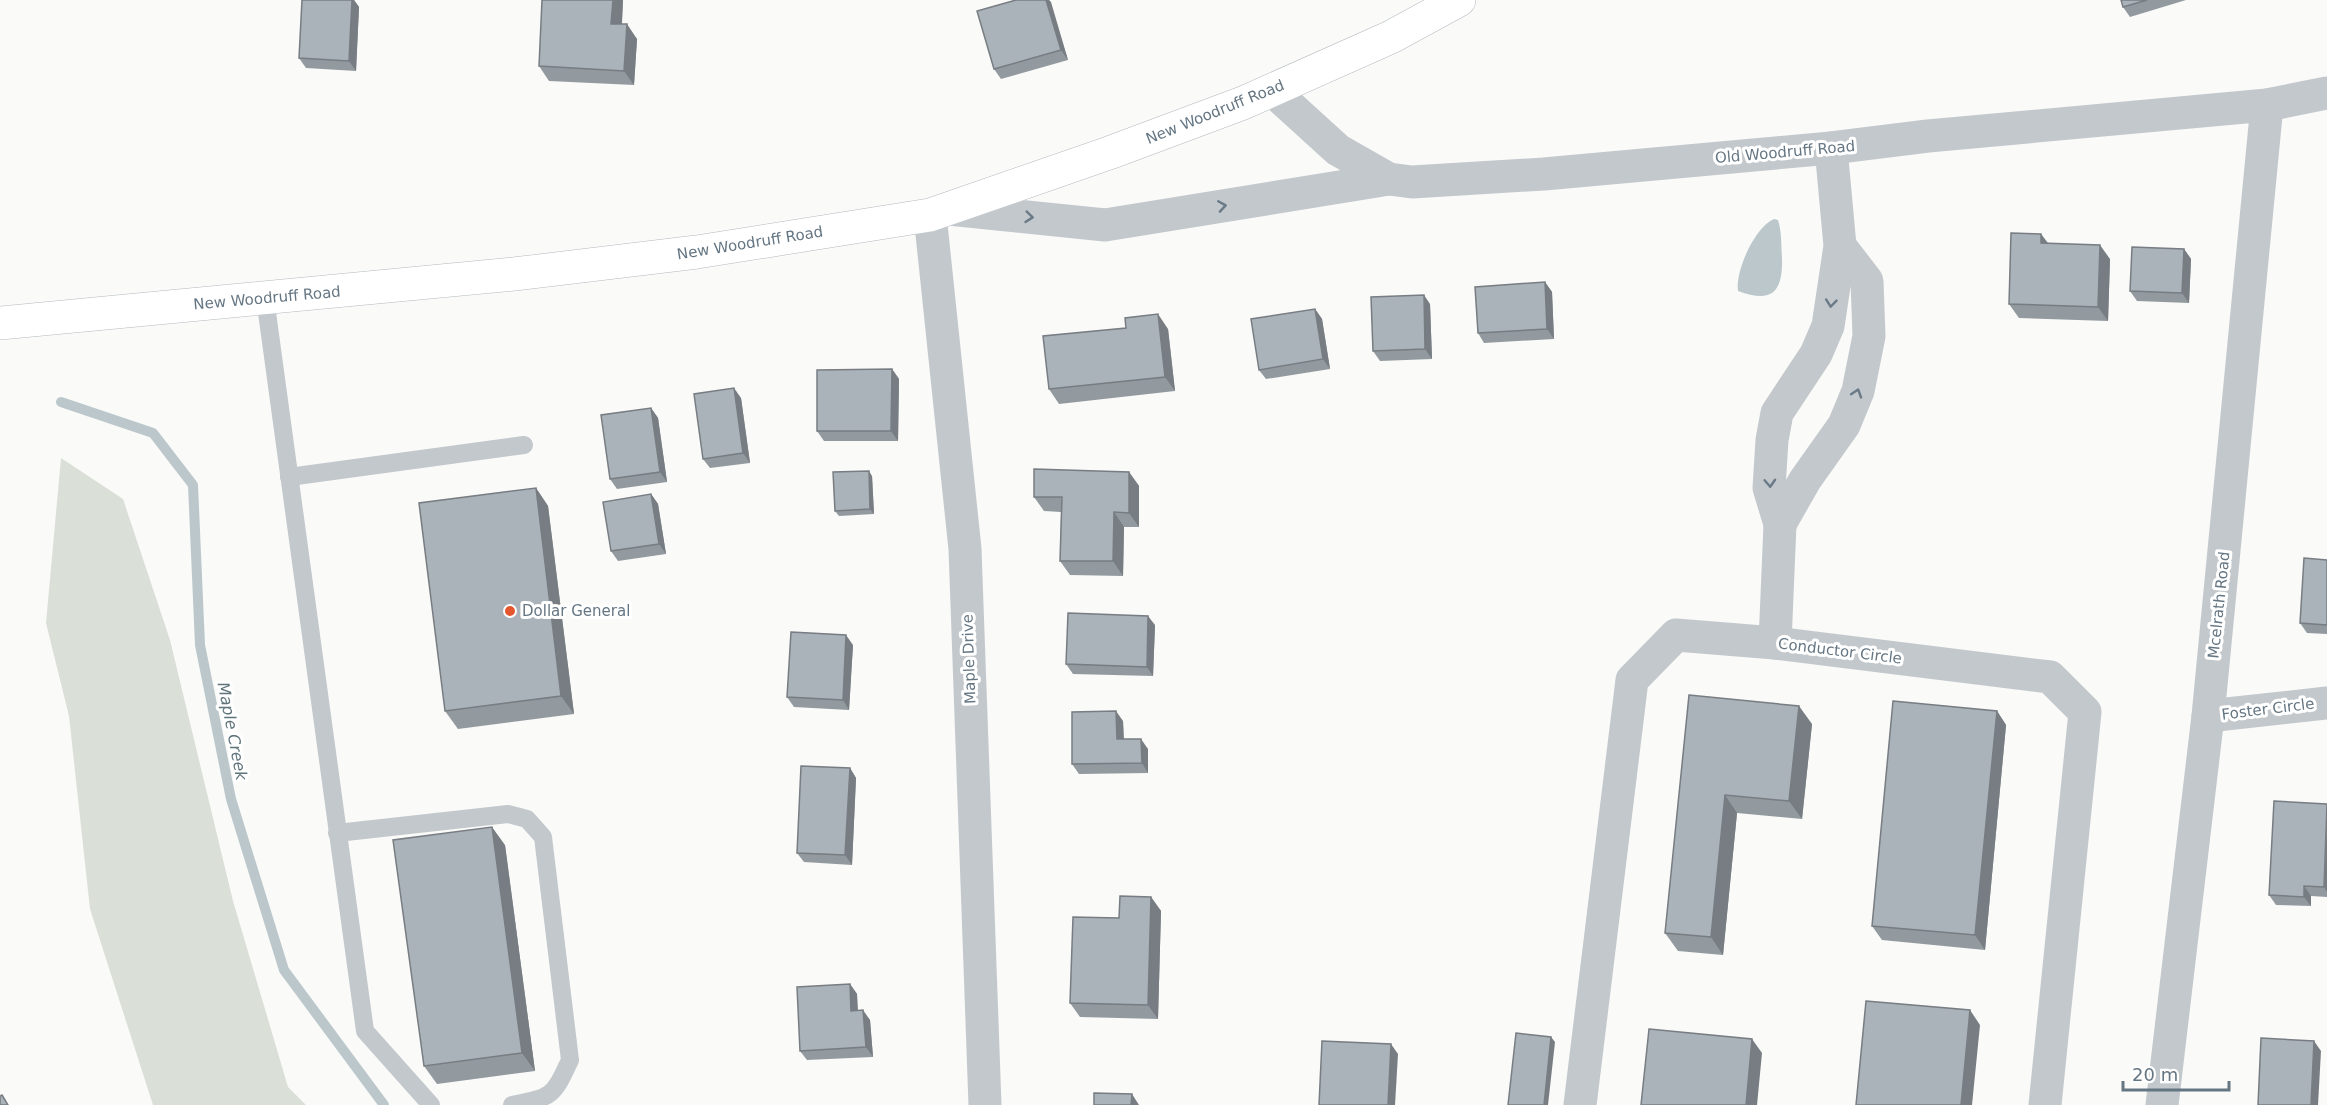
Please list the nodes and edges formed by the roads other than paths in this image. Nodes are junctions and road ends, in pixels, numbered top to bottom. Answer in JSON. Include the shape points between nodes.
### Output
{"nodes":[{"id":1,"x":1459,"y":0,"type":"edge"},
{"id":2,"x":1272,"y":90,"type":"junction"},
{"id":3,"x":2327,"y":93,"type":"edge"},
{"id":4,"x":2268,"y":105,"type":"junction"},
{"id":5,"x":1831,"y":148,"type":"junction"},
{"id":6,"x":1389,"y":179,"type":"junction"},
{"id":7,"x":940,"y":212,"type":"junction"},
{"id":8,"x":1840,"y":246,"type":"junction"},
{"id":9,"x":265,"y":298,"type":"junction"},
{"id":10,"x":0,"y":323,"type":"edge"},
{"id":11,"x":524,"y":445,"type":"dead end"},
{"id":12,"x":290,"y":477,"type":"junction"},
{"id":13,"x":1780,"y":524,"type":"junction"},
{"id":14,"x":1775,"y":643,"type":"junction"},
{"id":15,"x":2327,"y":703,"type":"edge"},
{"id":16,"x":2208,"y":716,"type":"junction"},
{"id":17,"x":337,"y":833,"type":"junction"},
{"id":18,"x":431,"y":1105,"type":"edge"},
{"id":19,"x":512,"y":1105,"type":"edge"},
{"id":20,"x":985,"y":1105,"type":"edge"},
{"id":21,"x":1580,"y":1105,"type":"edge"},
{"id":22,"x":2045,"y":1105,"type":"edge"},
{"id":23,"x":2162,"y":1105,"type":"edge"}],
"edges":[{"from":1,"to":2,"type":"main road","name":"New Woodruff Road","via":[[1391,37]]},
{"from":2,"to":6,"type":"street","name":"Old Woodruff Road","via":[[1338,150]]},
{"from":2,"to":7,"type":"main road","name":"New Woodruff Road"},
{"from":3,"to":4,"type":"street","name":"Old Woodruff Road"},
{"from":4,"to":5,"type":"street","name":"Old Woodruff Road"},
{"from":4,"to":16,"type":"street","name":"Mcelrath Road"},
{"from":5,"to":6,"type":"street","name":"Old Woodruff Road","via":[[1544,174],[1412,182]]},
{"from":5,"to":8,"type":"street"},
{"from":7,"to":6,"type":"street","one_way":true,"via":[[1105,225]]},
{"from":7,"to":9,"type":"main road","name":"New Woodruff Road","via":[[698,252],[503,276]]},
{"from":7,"to":20,"type":"street","name":"Maple Drive","via":[[965,549]]},
{"from":8,"to":13,"type":"street","one_way":true,"via":[[1828,326],[1816,354],[1777,413],[1769,488]]},
{"from":13,"to":8,"type":"street","one_way":true,"via":[[1844,425],[1858,392],[1869,336],[1867,280]]},
{"from":9,"to":10,"type":"main road","name":"New Woodruff Road"},
{"from":9,"to":12,"type":"lane"},
{"from":11,"to":12,"type":"lane"},
{"from":12,"to":17,"type":"lane"},
{"from":13,"to":14,"type":"street"},
{"from":14,"to":21,"type":"street","name":"Conductor Circle","via":[[1676,635],[1632,680]]},
{"from":14,"to":22,"type":"street","name":"Conductor Circle","via":[[2050,677],[2085,712]]},
{"from":15,"to":16,"type":"street","name":"Foster Circle"},
{"from":16,"to":23,"type":"street","name":"Mcelrath Road"},
{"from":17,"to":18,"type":"lane","via":[[365,1031]]},
{"from":17,"to":19,"type":"lane","via":[[508,814],[527,819],[543,837],[570,1060],[558,1087],[546,1098]]}]}
